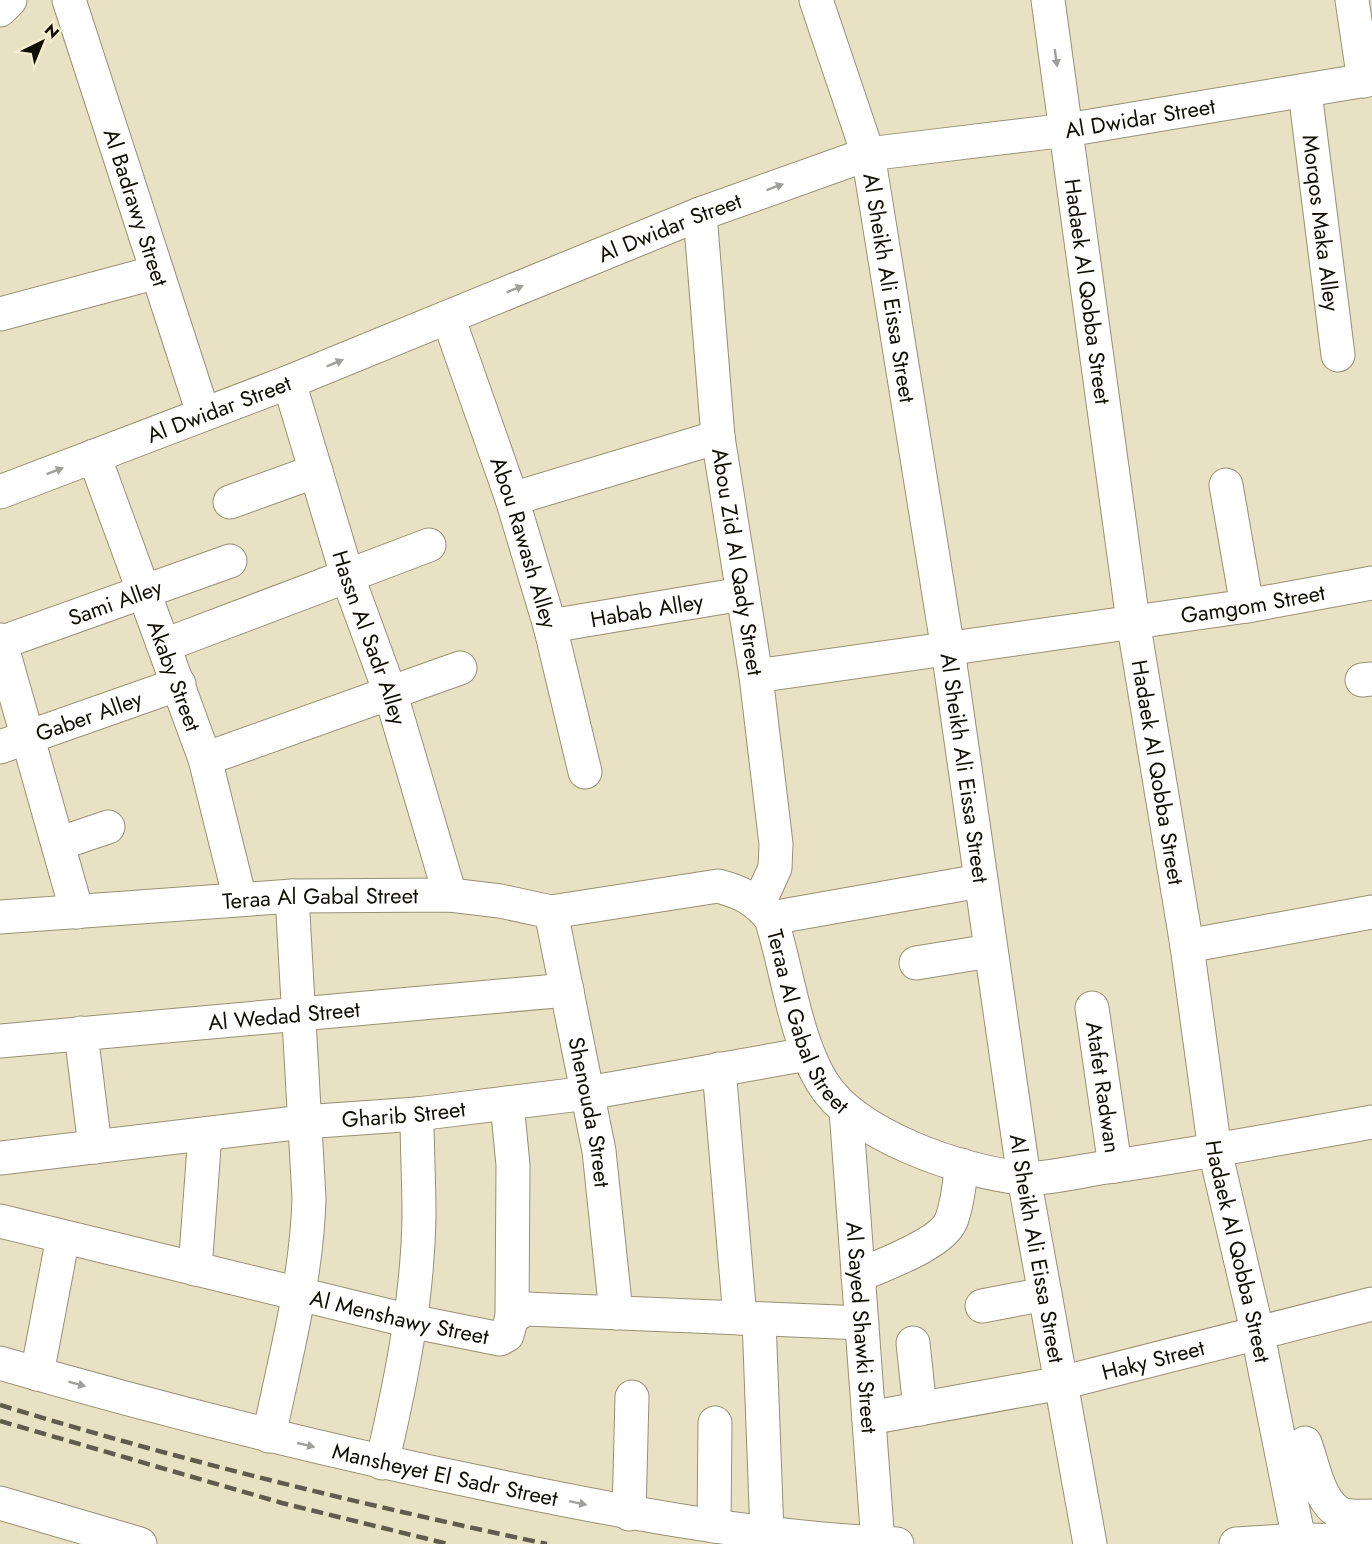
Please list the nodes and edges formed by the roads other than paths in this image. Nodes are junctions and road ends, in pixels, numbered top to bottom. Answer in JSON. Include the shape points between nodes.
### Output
{"nodes":[{"id":1,"x":10,"y":0,"type":"edge"},
{"id":2,"x":69,"y":0,"type":"edge"},
{"id":3,"x":816,"y":0,"type":"edge"},
{"id":4,"x":1048,"y":0,"type":"edge"},
{"id":5,"x":1352,"y":0,"type":"edge"},
{"id":6,"x":0,"y":9,"type":"edge"},
{"id":7,"x":1368,"y":80,"type":"edge"},
{"id":8,"x":1305,"y":92,"type":"junction"},
{"id":9,"x":1067,"y":130,"type":"junction"},
{"id":10,"x":867,"y":154,"type":"junction"},
{"id":11,"x":700,"y":214,"type":"junction"},
{"id":12,"x":157,"y":272,"type":"junction"},
{"id":13,"x":0,"y":314,"type":"edge"},
{"id":14,"x":448,"y":317,"type":"junction"},
{"id":15,"x":1338,"y":355,"type":"dead end"},
{"id":16,"x":289,"y":382,"type":"junction"},
{"id":17,"x":203,"y":413,"type":"junction"},
{"id":18,"x":718,"y":437,"type":"junction"},
{"id":19,"x":94,"y":456,"type":"junction"},
{"id":20,"x":316,"y":471,"type":"junction"},
{"id":21,"x":1226,"y":485,"type":"dead end"},
{"id":22,"x":0,"y":492,"type":"edge"},
{"id":23,"x":512,"y":499,"type":"junction"},
{"id":24,"x":230,"y":502,"type":"dead end"},
{"id":25,"x":429,"y":545,"type":"dead end"},
{"id":26,"x":230,"y":561,"type":"dead end"},
{"id":27,"x":347,"y":575,"type":"junction"},
{"id":28,"x":1372,"y":583,"type":"edge"},
{"id":29,"x":144,"y":592,"type":"junction"},
{"id":30,"x":742,"y":594,"type":"junction"},
{"id":31,"x":1247,"y":606,"type":"junction"},
{"id":32,"x":1133,"y":621,"type":"junction"},
{"id":33,"x":550,"y":626,"type":"junction"},
{"id":34,"x":0,"y":642,"type":"edge"},
{"id":35,"x":165,"y":645,"type":"junction"},
{"id":36,"x":948,"y":650,"type":"junction"},
{"id":37,"x":460,"y":669,"type":"dead end"},
{"id":38,"x":756,"y":676,"type":"junction"},
{"id":39,"x":179,"y":684,"type":"junction"},
{"id":40,"x":391,"y":694,"type":"junction"},
{"id":41,"x":14,"y":742,"type":"edge"},
{"id":42,"x":205,"y":759,"type":"junction"},
{"id":43,"x":585,"y":772,"type":"dead end"},
{"id":44,"x":108,"y":827,"type":"dead end"},
{"id":45,"x":58,"y":844,"type":"junction"},
{"id":46,"x":980,"y":881,"type":"junction"},
{"id":47,"x":450,"y":894,"type":"junction"},
{"id":48,"x":292,"y":896,"type":"junction"},
{"id":49,"x":240,"y":899,"type":"junction"},
{"id":50,"x":2,"y":910,"type":"edge"},
{"id":51,"x":765,"y":911,"type":"junction"},
{"id":52,"x":77,"y":912,"type":"junction"},
{"id":53,"x":550,"y":912,"type":"junction"},
{"id":54,"x":1372,"y":912,"type":"edge"},
{"id":55,"x":1187,"y":946,"type":"junction"},
{"id":56,"x":990,"y":951,"type":"junction"},
{"id":57,"x":916,"y":963,"type":"dead end"},
{"id":58,"x":567,"y":990,"type":"junction"},
{"id":59,"x":1092,"y":1008,"type":"dead end"},
{"id":60,"x":298,"y":1013,"type":"junction"},
{"id":61,"x":81,"y":1034,"type":"junction"},
{"id":62,"x":0,"y":1041,"type":"edge"},
{"id":63,"x":807,"y":1054,"type":"junction"},
{"id":64,"x":719,"y":1069,"type":"junction"},
{"id":65,"x":588,"y":1093,"type":"junction"},
{"id":66,"x":507,"y":1103,"type":"junction"},
{"id":67,"x":846,"y":1110,"type":"junction"},
{"id":68,"x":417,"y":1114,"type":"junction"},
{"id":69,"x":303,"y":1122,"type":"junction"},
{"id":70,"x":1372,"y":1122,"type":"edge"},
{"id":71,"x":206,"y":1134,"type":"junction"},
{"id":72,"x":95,"y":1147,"type":"junction"},
{"id":73,"x":1215,"y":1151,"type":"junction"},
{"id":74,"x":0,"y":1158,"type":"edge"},
{"id":75,"x":962,"y":1165,"type":"junction"},
{"id":76,"x":1115,"y":1166,"type":"junction"},
{"id":77,"x":1024,"y":1178,"type":"junction"},
{"id":78,"x":0,"y":1221,"type":"edge"},
{"id":79,"x":63,"y":1237,"type":"junction"},
{"id":80,"x":195,"y":1269,"type":"junction"},
{"id":81,"x":858,"y":1276,"type":"junction"},
{"id":82,"x":298,"y":1294,"type":"junction"},
{"id":83,"x":1045,"y":1294,"type":"junction"},
{"id":84,"x":1372,"y":1304,"type":"edge"},
{"id":85,"x":982,"y":1306,"type":"dead end"},
{"id":86,"x":616,"y":1313,"type":"junction"},
{"id":87,"x":512,"y":1317,"type":"junction"},
{"id":88,"x":750,"y":1318,"type":"junction"},
{"id":89,"x":410,"y":1322,"type":"junction"},
{"id":90,"x":862,"y":1323,"type":"junction"},
{"id":91,"x":1258,"y":1335,"type":"junction"},
{"id":92,"x":913,"y":1343,"type":"dead end"},
{"id":93,"x":0,"y":1363,"type":"edge"},
{"id":94,"x":38,"y":1374,"type":"junction"},
{"id":95,"x":1061,"y":1383,"type":"junction"},
{"id":96,"x":632,"y":1397,"type":"dead end"},
{"id":97,"x":920,"y":1409,"type":"junction"},
{"id":98,"x":869,"y":1418,"type":"junction"},
{"id":99,"x":715,"y":1423,"type":"dead end"},
{"id":100,"x":269,"y":1436,"type":"junction"},
{"id":101,"x":1305,"y":1443,"type":"dead end"},
{"id":102,"x":382,"y":1463,"type":"junction"},
{"id":103,"x":1321,"y":1486,"type":"junction"},
{"id":104,"x":1290,"y":1493,"type":"junction"},
{"id":105,"x":0,"y":1503,"type":"edge"},
{"id":106,"x":629,"y":1514,"type":"junction"},
{"id":107,"x":1372,"y":1516,"type":"edge"},
{"id":108,"x":714,"y":1526,"type":"junction"},
{"id":109,"x":767,"y":1533,"type":"junction"},
{"id":110,"x":1299,"y":1540,"type":"junction"},
{"id":111,"x":1372,"y":1541,"type":"edge"},
{"id":112,"x":140,"y":1544,"type":"edge"},
{"id":113,"x":888,"y":1544,"type":"edge"},
{"id":114,"x":1090,"y":1544,"type":"edge"},
{"id":115,"x":1236,"y":1544,"type":"edge"}],
"edges":[{"from":1,"to":6,"type":"street"},
{"from":2,"to":12,"type":"street","name":"Al Badrawy Street"},
{"from":3,"to":10,"type":"street","name":"Al Sheikh Ali Eissa Street"},
{"from":4,"to":9,"type":"street","name":"Hadaek Al Qobba Street","one_way":true},
{"from":5,"to":7,"type":"street"},
{"from":7,"to":8,"type":"street","name":"Al Dwidar Street"},
{"from":8,"to":9,"type":"street","name":"Al Dwidar Street"},
{"from":8,"to":15,"type":"street","name":"Morqos Maka Alley"},
{"from":9,"to":10,"type":"street","name":"Al Dwidar Street"},
{"from":9,"to":32,"type":"street","name":"Hadaek Al Qobba Street"},
{"from":11,"to":10,"type":"street","name":"Al Dwidar Street","one_way":true},
{"from":10,"to":36,"type":"street","name":"Al Sheikh Ali Eissa Street"},
{"from":14,"to":11,"type":"street","name":"Al Dwidar Street","one_way":true},
{"from":11,"to":18,"type":"street","name":"Abou Zid Al Qady Street"},
{"from":12,"to":13,"type":"street"},
{"from":12,"to":17,"type":"street","name":"Al Badrawy Street"},
{"from":16,"to":14,"type":"street","name":"Al Dwidar Street","one_way":true},
{"from":14,"to":23,"type":"street","name":"Abou Rawash Alley"},
{"from":16,"to":17,"type":"street","name":"Al Dwidar Street"},
{"from":16,"to":20,"type":"street","name":"Hassn Al Sadr Alley"},
{"from":17,"to":19,"type":"street","name":"Al Dwidar Street"},
{"from":18,"to":23,"type":"street"},
{"from":18,"to":30,"type":"street","name":"Abou Zid Al Qady Street"},
{"from":22,"to":19,"type":"street","name":"Al Dwidar Street","one_way":true},
{"from":19,"to":29,"type":"street","name":"Akaby Street"},
{"from":20,"to":24,"type":"street"},
{"from":20,"to":27,"type":"street","name":"Hassn Al Sadr Alley"},
{"from":21,"to":31,"type":"street"},
{"from":23,"to":33,"type":"street","name":"Abou Rawash Alley"},
{"from":25,"to":27,"type":"street"},
{"from":26,"to":29,"type":"street","name":"Sami Alley"},
{"from":27,"to":35,"type":"street"},
{"from":27,"to":40,"type":"street","name":"Hassn Al Sadr Alley"},
{"from":28,"to":31,"type":"street","name":"Gamgom Street"},
{"from":29,"to":34,"type":"street","name":"Sami Alley"},
{"from":29,"to":35,"type":"street","name":"Akaby Street"},
{"from":30,"to":33,"type":"street","name":"Habab Alley"},
{"from":30,"to":38,"type":"street","name":"Abou Zid Al Qady Street"},
{"from":31,"to":32,"type":"street","name":"Gamgom Street"},
{"from":32,"to":36,"type":"street","name":"Gamgom Street"},
{"from":32,"to":55,"type":"street","name":"Hadaek Al Qobba Street"},
{"from":33,"to":43,"type":"street","name":"Abou Rawash Alley"},
{"from":34,"to":41,"type":"street"},
{"from":35,"to":39,"type":"street","name":"Akaby Street"},
{"from":36,"to":38,"type":"street","name":"Gamgom Street"},
{"from":36,"to":46,"type":"street","name":"Al Sheikh Ali Eissa Street"},
{"from":37,"to":40,"type":"street"},
{"from":38,"to":51,"type":"street","name":"Abou Zid Al Qady Street","via":[[776,844]]},
{"from":39,"to":41,"type":"street","name":"Gaber Alley"},
{"from":39,"to":42,"type":"street","name":"Akaby Street"},
{"from":40,"to":42,"type":"street"},
{"from":40,"to":47,"type":"street","name":"Hassn Al Sadr Alley"},
{"from":41,"to":45,"type":"street"},
{"from":42,"to":49,"type":"street","name":"Akaby Street"},
{"from":44,"to":45,"type":"street"},
{"from":45,"to":52,"type":"street"},
{"from":46,"to":51,"type":"street"},
{"from":46,"to":56,"type":"street","name":"Al Sheikh Ali Eissa Street"},
{"from":47,"to":48,"type":"street","name":"Teraa Al Gabal Street"},
{"from":47,"to":53,"type":"street","name":"Teraa Al Gabal Street"},
{"from":48,"to":49,"type":"street","name":"Teraa Al Gabal Street"},
{"from":48,"to":60,"type":"street"},
{"from":49,"to":52,"type":"street","name":"Teraa Al Gabal Street"},
{"from":50,"to":52,"type":"street","name":"Teraa Al Gabal Street"},
{"from":51,"to":53,"type":"street","name":"Teraa Al Gabal Street","via":[[739,892],[718,886]]},
{"from":51,"to":63,"type":"street","name":"Teraa Al Gabal Street"},
{"from":53,"to":58,"type":"street","name":"Shenouda Street"},
{"from":54,"to":55,"type":"street"},
{"from":55,"to":73,"type":"street","name":"Hadaek Al Qobba Street"},
{"from":56,"to":57,"type":"street"},
{"from":56,"to":77,"type":"street","name":"Al Sheikh Ali Eissa Street"},
{"from":58,"to":60,"type":"street","name":"Al Wedad Street"},
{"from":58,"to":65,"type":"street","name":"Shenouda Street"},
{"from":59,"to":76,"type":"street","name":"Atafet Radwan"},
{"from":60,"to":61,"type":"street","name":"Al Wedad Street"},
{"from":60,"to":69,"type":"street"},
{"from":61,"to":62,"type":"street","name":"Al Wedad Street"},
{"from":61,"to":72,"type":"street"},
{"from":63,"to":64,"type":"street","name":"Gharib Street"},
{"from":63,"to":67,"type":"street","name":"Teraa Al Gabal Street","via":[[823,1084]]},
{"from":64,"to":65,"type":"street","name":"Gharib Street"},
{"from":64,"to":88,"type":"street"},
{"from":65,"to":66,"type":"street","name":"Gharib Street"},
{"from":65,"to":86,"type":"street","name":"Shenouda Street","via":[[599,1150]]},
{"from":66,"to":68,"type":"street","name":"Gharib Street"},
{"from":66,"to":87,"type":"street","via":[[513,1165]]},
{"from":67,"to":75,"type":"street","name":"Teraa Al Gabal Street","via":[[882,1133]]},
{"from":67,"to":81,"type":"street","name":"Al Sayed Shawki Street"},
{"from":68,"to":69,"type":"street","name":"Gharib Street"},
{"from":68,"to":89,"type":"street","via":[[419,1215]]},
{"from":69,"to":71,"type":"street","name":"Gharib Street"},
{"from":69,"to":82,"type":"street","via":[[309,1198]]},
{"from":70,"to":73,"type":"street","name":"Teraa Al Gabal Street"},
{"from":71,"to":72,"type":"street","name":"Gharib Street"},
{"from":71,"to":80,"type":"street"},
{"from":72,"to":74,"type":"street","name":"Gharib Street"},
{"from":73,"to":76,"type":"street","name":"Teraa Al Gabal Street"},
{"from":73,"to":91,"type":"street","name":"Hadaek Al Qobba Street"},
{"from":75,"to":77,"type":"street","name":"Teraa Al Gabal Street"},
{"from":75,"to":81,"type":"street","via":[[950,1223],[941,1233]]},
{"from":76,"to":77,"type":"street","name":"Teraa Al Gabal Street"},
{"from":77,"to":83,"type":"street","name":"Al Sheikh Ali Eissa Street"},
{"from":78,"to":79,"type":"street","name":"Al Menshawy Street"},
{"from":79,"to":80,"type":"street","name":"Al Menshawy Street"},
{"from":79,"to":94,"type":"street"},
{"from":80,"to":82,"type":"street","name":"Al Menshawy Street"},
{"from":81,"to":90,"type":"street","name":"Al Sayed Shawki Street"},
{"from":82,"to":89,"type":"street","name":"Al Menshawy Street"},
{"from":82,"to":100,"type":"street"},
{"from":83,"to":85,"type":"street"},
{"from":83,"to":95,"type":"street","name":"Al Sheikh Ali Eissa Street"},
{"from":84,"to":91,"type":"street","name":"Haky Street"},
{"from":86,"to":87,"type":"street","name":"Al Menshawy Street","via":[[526,1309]]},
{"from":86,"to":88,"type":"street","name":"Al Menshawy Street"},
{"from":87,"to":89,"type":"street","name":"Al Menshawy Street","via":[[507,1335],[500,1339]]},
{"from":88,"to":90,"type":"street","name":"Al Menshawy Street"},
{"from":88,"to":109,"type":"street"},
{"from":89,"to":102,"type":"street"},
{"from":90,"to":98,"type":"street","name":"Al Sayed Shawki Street"},
{"from":91,"to":95,"type":"street","name":"Haky Street"},
{"from":91,"to":104,"type":"street","name":"Hadaek Al Qobba Street"},
{"from":92,"to":97,"type":"street"},
{"from":93,"to":94,"type":"street","name":"Mansheyet El Sadr Street"},
{"from":94,"to":100,"type":"street","name":"Mansheyet El Sadr Street","one_way":true},
{"from":95,"to":97,"type":"street","name":"Haky Street"},
{"from":95,"to":114,"type":"street","name":"Al Sheikh Ali Eissa Street"},
{"from":96,"to":106,"type":"street"},
{"from":97,"to":98,"type":"street","name":"Haky Street"},
{"from":98,"to":113,"type":"street","name":"Al Sayed Shawki Street"},
{"from":99,"to":108,"type":"street"},
{"from":100,"to":102,"type":"street","name":"Mansheyet El Sadr Street","one_way":true},
{"from":101,"to":103,"type":"street"},
{"from":102,"to":106,"type":"street","name":"Mansheyet El Sadr Street","one_way":true},
{"from":103,"to":104,"type":"street"},
{"from":103,"to":107,"type":"street","via":[[1335,1510],[1345,1515]]},
{"from":104,"to":110,"type":"street","name":"Hadaek Al Qobba Street"},
{"from":105,"to":112,"type":"street"},
{"from":106,"to":108,"type":"street","name":"Mansheyet El Sadr Street"},
{"from":108,"to":109,"type":"street","name":"Mansheyet El Sadr Street"},
{"from":109,"to":113,"type":"street","name":"Mansheyet El Sadr Street"},
{"from":110,"to":111,"type":"street"},
{"from":110,"to":115,"type":"street"}]}
